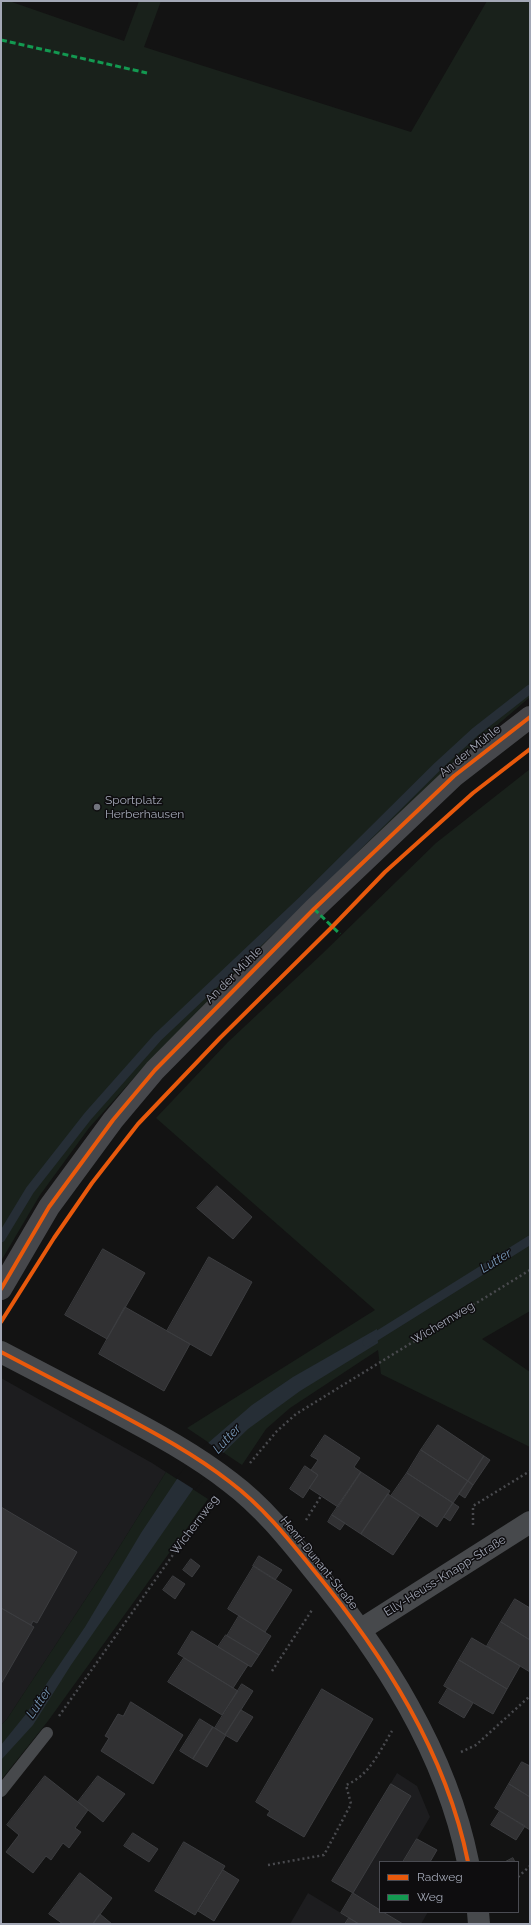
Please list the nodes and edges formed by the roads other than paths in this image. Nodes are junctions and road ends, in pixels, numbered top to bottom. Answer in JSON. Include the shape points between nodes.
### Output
{"nodes":[{"id":1,"x":530,"y":717,"type":"edge"},
{"id":2,"x":1,"y":1289,"type":"edge"},
{"id":3,"x":1,"y":1352,"type":"edge"},
{"id":4,"x":530,"y":1522,"type":"edge"},
{"id":5,"x":360,"y":1630,"type":"junction"},
{"id":6,"x":47,"y":1733,"type":"road end"},
{"id":7,"x":1,"y":1791,"type":"edge"},
{"id":8,"x":468,"y":1861,"type":"edge"},
{"id":9,"x":478,"y":1913,"type":"edge"},
{"id":10,"x":479,"y":1924,"type":"edge"}],
"edges":[{"from":1,"to":2,"type":"street","name":"An der Mühle","via":[[454,776],[314,910],[155,1070],[113,1120],[49,1207]]},
{"from":3,"to":5,"type":"street","name":"Henri-Dunant-Straße","via":[[173,1442],[229,1481],[259,1507],[291,1542]]},
{"from":4,"to":5,"type":"street","name":"Elly-Heuss-Knapp-Straße"},
{"from":5,"to":8,"type":"street","name":"Henri-Dunant-Straße","via":[[396,1683],[423,1734],[457,1818]]},
{"from":6,"to":7,"type":"lane"},
{"from":9,"to":10,"type":"street"}]}
